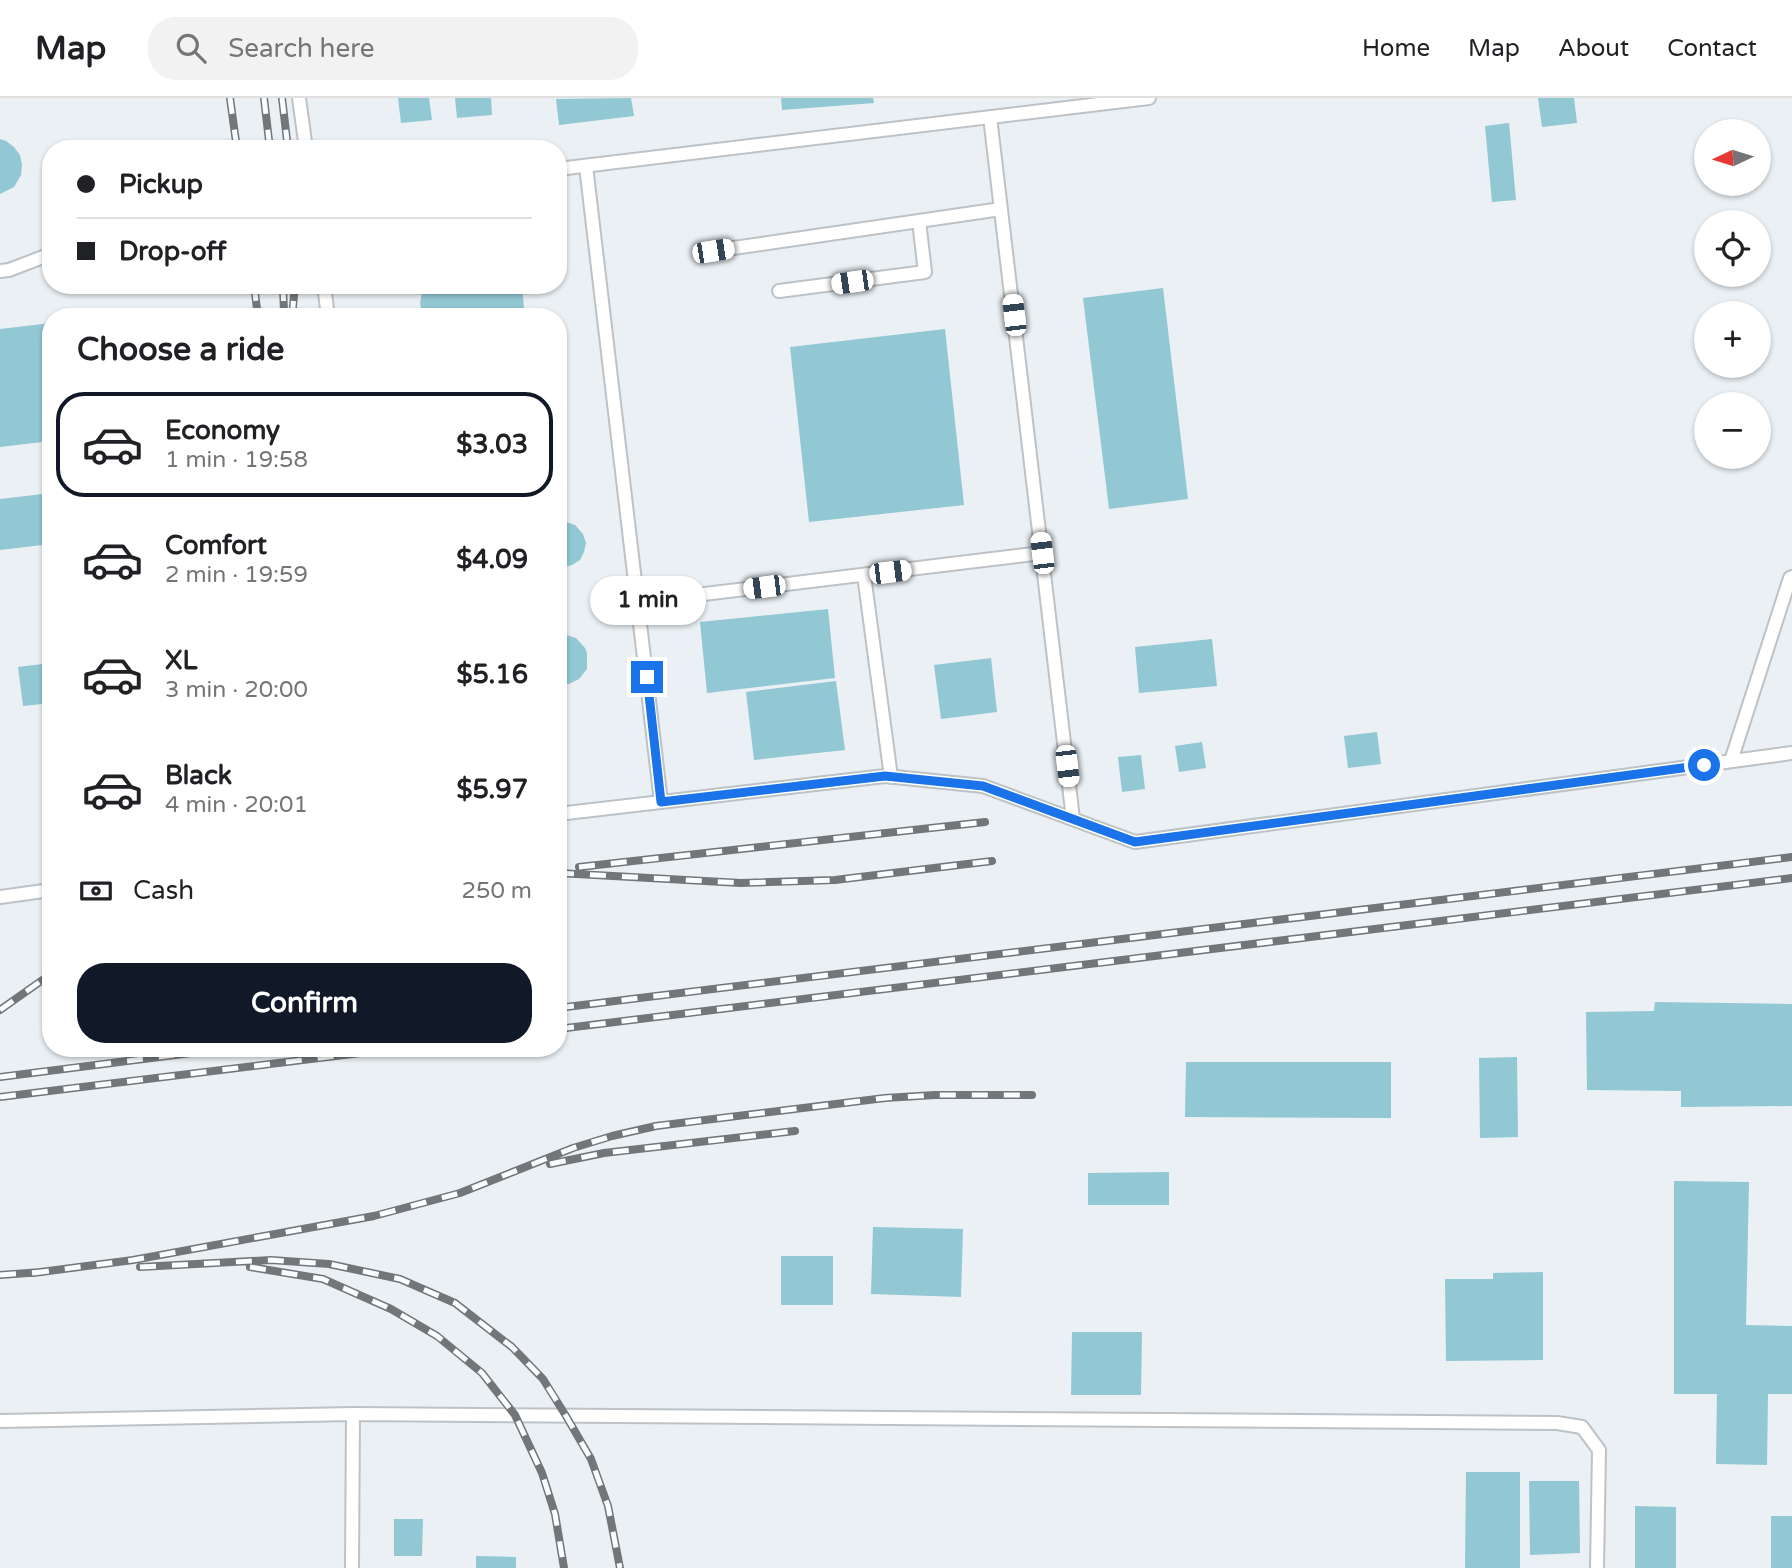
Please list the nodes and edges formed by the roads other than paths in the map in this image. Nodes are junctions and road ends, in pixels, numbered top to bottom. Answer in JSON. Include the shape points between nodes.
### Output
{"nodes":[{"id":1,"x":299,"y":98,"type":"edge"},
{"id":2,"x":1149,"y":98,"type":"edge"},
{"id":3,"x":990,"y":117,"type":"junction"},
{"id":4,"x":305,"y":140,"type":"edge"},
{"id":5,"x":586,"y":166,"type":"junction"},
{"id":6,"x":567,"y":168,"type":"edge"},
{"id":7,"x":1002,"y":209,"type":"junction"},
{"id":8,"x":919,"y":221,"type":"junction"},
{"id":9,"x":713,"y":251,"type":"dead end"},
{"id":10,"x":42,"y":257,"type":"edge"},
{"id":11,"x":0,"y":271,"type":"edge"},
{"id":12,"x":779,"y":292,"type":"dead end"},
{"id":13,"x":1042,"y":553,"type":"junction"},
{"id":14,"x":864,"y":575,"type":"junction"},
{"id":15,"x":1792,"y":577,"type":"edge"},
{"id":16,"x":638,"y":602,"type":"junction"},
{"id":17,"x":1792,"y":753,"type":"edge"},
{"id":18,"x":1731,"y":761,"type":"junction"},
{"id":19,"x":891,"y":777,"type":"junction"},
{"id":20,"x":661,"y":802,"type":"junction"},
{"id":21,"x":567,"y":813,"type":"edge"},
{"id":22,"x":1073,"y":819,"type":"junction"},
{"id":23,"x":42,"y":891,"type":"edge"},
{"id":24,"x":0,"y":897,"type":"edge"},
{"id":25,"x":354,"y":1414,"type":"junction"},
{"id":26,"x":0,"y":1421,"type":"edge"},
{"id":27,"x":352,"y":1568,"type":"edge"},
{"id":28,"x":1597,"y":1568,"type":"edge"}],
"edges":[{"from":1,"to":4,"type":"lane"},
{"from":2,"to":3,"type":"lane"},
{"from":3,"to":5,"type":"lane"},
{"from":3,"to":7,"type":"lane"},
{"from":5,"to":6,"type":"lane"},
{"from":5,"to":16,"type":"lane"},
{"from":7,"to":8,"type":"lane"},
{"from":7,"to":13,"type":"lane"},
{"from":8,"to":9,"type":"lane"},
{"from":8,"to":12,"type":"lane","via":[[925,272]]},
{"from":10,"to":11,"type":"lane"},
{"from":13,"to":14,"type":"lane"},
{"from":13,"to":22,"type":"lane"},
{"from":14,"to":16,"type":"lane"},
{"from":14,"to":19,"type":"lane"},
{"from":15,"to":18,"type":"lane"},
{"from":16,"to":20,"type":"lane"},
{"from":17,"to":18,"type":"lane"},
{"from":18,"to":22,"type":"lane","via":[[1135,842]]},
{"from":19,"to":20,"type":"lane"},
{"from":19,"to":22,"type":"lane","via":[[983,786]]},
{"from":20,"to":21,"type":"lane"},
{"from":23,"to":24,"type":"lane"},
{"from":25,"to":26,"type":"lane"},
{"from":25,"to":27,"type":"lane"},
{"from":25,"to":28,"type":"lane","via":[[1557,1423],[1582,1427],[1599,1450]]}]}
